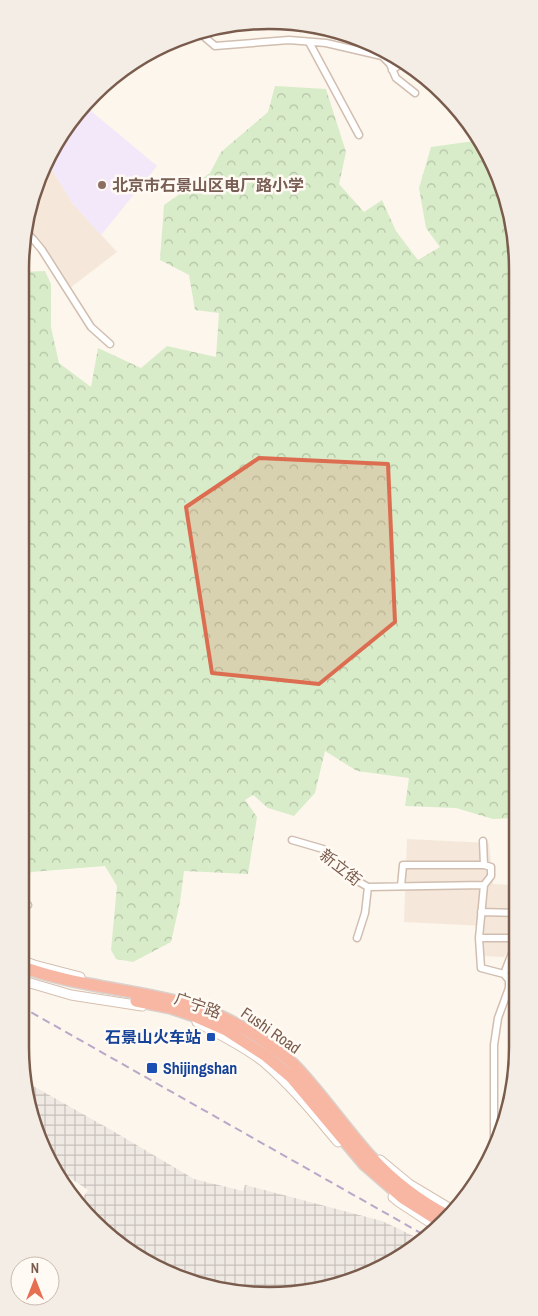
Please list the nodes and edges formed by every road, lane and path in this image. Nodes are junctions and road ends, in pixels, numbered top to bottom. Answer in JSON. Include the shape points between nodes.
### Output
{"nodes":[{"id":1,"x":205,"y":38,"type":"edge"},
{"id":2,"x":309,"y":42,"type":"junction"},
{"id":3,"x":376,"y":55,"type":"edge"},
{"id":4,"x":385,"y":59,"type":"edge"},
{"id":5,"x":397,"y":66,"type":"edge"},
{"id":6,"x":392,"y":70,"type":"junction"},
{"id":7,"x":415,"y":93,"type":"dead end"},
{"id":8,"x":359,"y":135,"type":"dead end"},
{"id":9,"x":31,"y":237,"type":"edge"},
{"id":10,"x":110,"y":344,"type":"dead end"},
{"id":11,"x":292,"y":840,"type":"dead end"},
{"id":12,"x":483,"y":841,"type":"dead end"},
{"id":13,"x":484,"y":865,"type":"junction"},
{"id":14,"x":484,"y":885,"type":"junction"},
{"id":15,"x":401,"y":886,"type":"junction"},
{"id":16,"x":368,"y":887,"type":"junction"},
{"id":17,"x":482,"y":912,"type":"junction"},
{"id":18,"x":509,"y":913,"type":"edge"},
{"id":19,"x":357,"y":938,"type":"dead end"},
{"id":20,"x":479,"y":938,"type":"junction"},
{"id":21,"x":509,"y":938,"type":"edge"},
{"id":22,"x":509,"y":960,"type":"edge"},
{"id":23,"x":29,"y":963,"type":"edge"},
{"id":24,"x":29,"y":969,"type":"edge"},
{"id":25,"x":504,"y":974,"type":"junction"},
{"id":26,"x":29,"y":976,"type":"edge"},
{"id":27,"x":509,"y":980,"type":"edge"},
{"id":28,"x":29,"y":982,"type":"edge"},
{"id":29,"x":509,"y":988,"type":"edge"},
{"id":30,"x":494,"y":1130,"type":"edge"},
{"id":31,"x":448,"y":1207,"type":"edge"},
{"id":32,"x":443,"y":1213,"type":"edge"},
{"id":33,"x":437,"y":1219,"type":"edge"},
{"id":34,"x":432,"y":1223,"type":"edge"}],
"edges":[{"from":1,"to":2,"type":"street","via":[[215,46],[289,40]]},
{"from":2,"to":3,"type":"street"},
{"from":2,"to":8,"type":"street"},
{"from":4,"to":6,"type":"street"},
{"from":5,"to":6,"type":"street"},
{"from":6,"to":7,"type":"street","via":[[396,78]]},
{"from":9,"to":10,"type":"street","via":[[92,328]]},
{"from":11,"to":16,"type":"street","name":"新立街","via":[[323,849],[345,874]]},
{"from":12,"to":13,"type":"street"},
{"from":13,"to":14,"type":"street","via":[[491,867],[491,876]]},
{"from":13,"to":15,"type":"street","via":[[403,865]]},
{"from":14,"to":15,"type":"street"},
{"from":14,"to":17,"type":"street"},
{"from":15,"to":16,"type":"street"},
{"from":16,"to":19,"type":"street","name":"新立街","via":[[365,913]]},
{"from":17,"to":18,"type":"street"},
{"from":17,"to":20,"type":"street"},
{"from":20,"to":21,"type":"street"},
{"from":20,"to":25,"type":"street","via":[[481,968]]},
{"from":22,"to":25,"type":"street"},
{"from":23,"to":31,"type":"street","name":"广宁路","via":[[196,1002],[232,1017],[299,1063],[373,1153],[409,1184]]},
{"from":24,"to":32,"type":"highway","name":"Fushi Road","via":[[194,1006],[230,1021],[297,1067],[371,1157],[406,1190]]},
{"from":25,"to":27,"type":"street"},
{"from":26,"to":33,"type":"highway","name":"Fushi Road","via":[[171,1008],[226,1030],[291,1077],[364,1164],[403,1198]]},
{"from":28,"to":34,"type":"street","name":"广宁路","via":[[71,994],[174,1013],[225,1037],[263,1061],[289,1085],[362,1169],[399,1202]]},
{"from":29,"to":30,"type":"street","via":[[498,1018],[494,1045]]}]}
